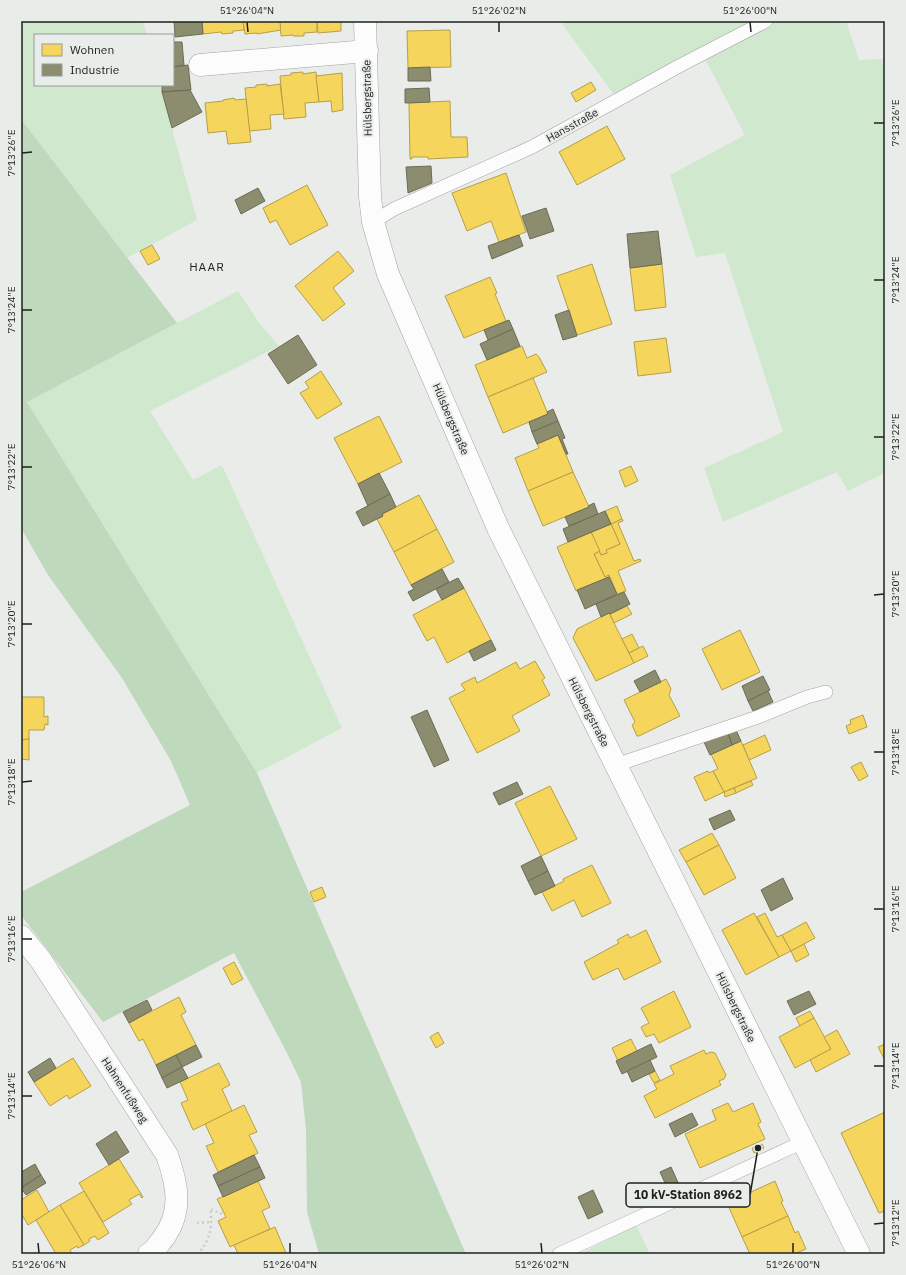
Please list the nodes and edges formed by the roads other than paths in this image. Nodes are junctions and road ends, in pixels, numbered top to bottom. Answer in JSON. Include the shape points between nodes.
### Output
{"nodes":[{"id":1,"x":365,"y":21,"type":"edge"},
{"id":2,"x":766,"y":21,"type":"edge"},
{"id":3,"x":367,"y":51,"type":"junction"},
{"id":4,"x":200,"y":65,"type":"dead end"},
{"id":5,"x":374,"y":222,"type":"junction"},
{"id":6,"x":826,"y":692,"type":"dead end"},
{"id":7,"x":616,"y":764,"type":"junction"},
{"id":8,"x":21,"y":936,"type":"edge"},
{"id":9,"x":803,"y":1142,"type":"junction"},
{"id":10,"x":149,"y":1254,"type":"edge"},
{"id":11,"x":560,"y":1254,"type":"edge"},
{"id":12,"x":859,"y":1254,"type":"edge"}],
"edges":[{"from":1,"to":3,"type":"street","name":"Hülsbergstraße"},
{"from":2,"to":5,"type":"lane","name":"Hansstraße","via":[[532,147],[394,209]]},
{"from":3,"to":4,"type":"street","name":"Hülsbergstraße"},
{"from":3,"to":5,"type":"street","name":"Hülsbergstraße","via":[[368,152]]},
{"from":5,"to":7,"type":"street","name":"Hülsbergstraße","via":[[388,274],[498,528]]},
{"from":6,"to":7,"type":"lane"},
{"from":7,"to":9,"type":"street","name":"Hülsbergstraße"},
{"from":8,"to":10,"type":"street","name":"Hahnenfußweg","via":[[40,959],[167,1155],[176,1186],[176,1208],[169,1230]]},
{"from":9,"to":11,"type":"lane"},
{"from":9,"to":12,"type":"street","name":"Hülsbergstraße"}]}
